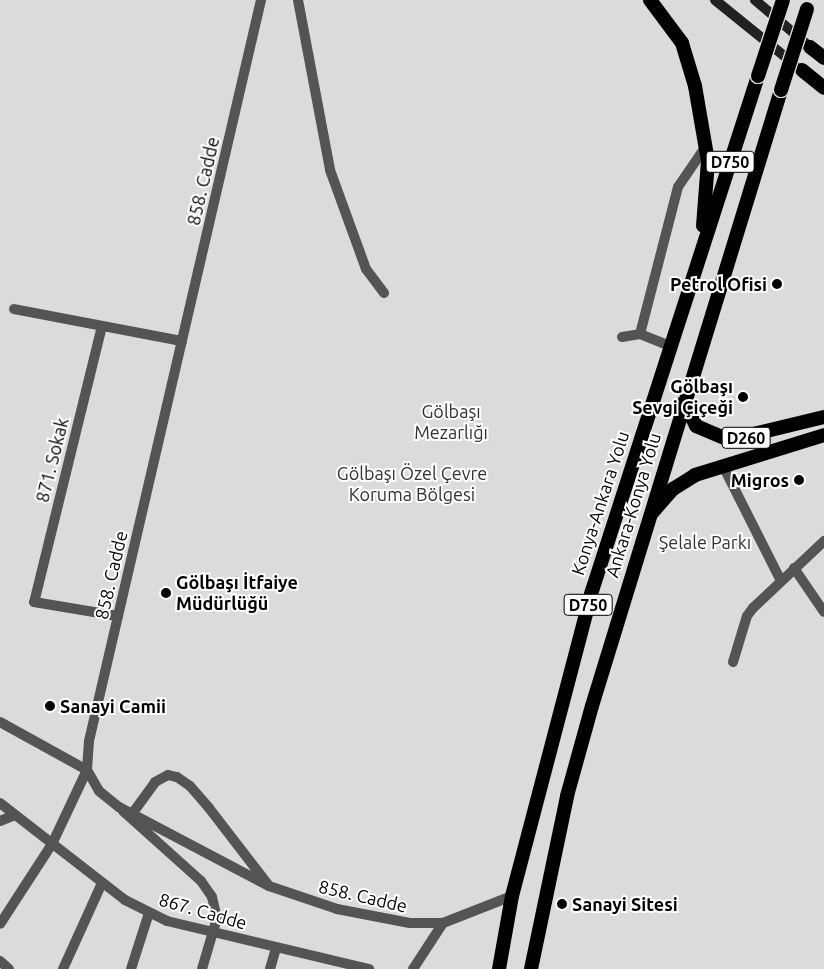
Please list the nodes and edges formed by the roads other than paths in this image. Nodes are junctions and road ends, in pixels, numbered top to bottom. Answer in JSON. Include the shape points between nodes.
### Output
{"nodes":[{"id":1,"x":261,"y":0,"type":"edge"},
{"id":2,"x":298,"y":0,"type":"edge"},
{"id":3,"x":650,"y":0,"type":"edge"},
{"id":4,"x":716,"y":0,"type":"edge"},
{"id":5,"x":754,"y":0,"type":"edge"},
{"id":6,"x":783,"y":0,"type":"edge"},
{"id":7,"x":808,"y":5,"type":"edge"},
{"id":8,"x":810,"y":47,"type":"joint"},
{"id":9,"x":824,"y":58,"type":"edge"},
{"id":10,"x":802,"y":70,"type":"joint"},
{"id":11,"x":824,"y":88,"type":"edge"},
{"id":12,"x":706,"y":146,"type":"junction"},
{"id":13,"x":701,"y":248,"type":"junction"},
{"id":14,"x":384,"y":293,"type":"dead end"},
{"id":15,"x":14,"y":309,"type":"dead end"},
{"id":16,"x":102,"y":326,"type":"junction"},
{"id":17,"x":640,"y":334,"type":"junction"},
{"id":18,"x":622,"y":337,"type":"dead end"},
{"id":19,"x":182,"y":341,"type":"junction"},
{"id":20,"x":670,"y":346,"type":"junction"},
{"id":21,"x":684,"y":402,"type":"junction"},
{"id":22,"x":824,"y":416,"type":"edge"},
{"id":23,"x":823,"y":435,"type":"edge"},
{"id":24,"x":723,"y":466,"type":"junction"},
{"id":25,"x":648,"y":518,"type":"junction"},
{"id":26,"x":824,"y":541,"type":"edge"},
{"id":27,"x":794,"y":568,"type":"junction"},
{"id":28,"x":781,"y":581,"type":"junction"},
{"id":29,"x":824,"y":612,"type":"edge"},
{"id":30,"x":118,"y":616,"type":"junction"},
{"id":31,"x":733,"y":662,"type":"dead end"},
{"id":32,"x":0,"y":722,"type":"edge"},
{"id":33,"x":86,"y":770,"type":"junction"},
{"id":34,"x":0,"y":803,"type":"edge"},
{"id":35,"x":119,"y":807,"type":"junction"},
{"id":36,"x":132,"y":814,"type":"junction"},
{"id":37,"x":15,"y":815,"type":"junction"},
{"id":38,"x":0,"y":821,"type":"edge"},
{"id":39,"x":52,"y":844,"type":"junction"},
{"id":40,"x":102,"y":883,"type":"junction"},
{"id":41,"x":269,"y":886,"type":"junction"},
{"id":42,"x":512,"y":896,"type":"junction"},
{"id":43,"x":149,"y":913,"type":"junction"},
{"id":44,"x":443,"y":923,"type":"junction"},
{"id":45,"x":0,"y":924,"type":"edge"},
{"id":46,"x":213,"y":933,"type":"junction"},
{"id":47,"x":276,"y":948,"type":"junction"},
{"id":48,"x":0,"y":961,"type":"edge"},
{"id":49,"x":343,"y":966,"type":"edge"},
{"id":50,"x":9,"y":969,"type":"edge"},
{"id":51,"x":63,"y":969,"type":"edge"},
{"id":52,"x":131,"y":969,"type":"edge"},
{"id":53,"x":202,"y":969,"type":"edge"},
{"id":54,"x":270,"y":969,"type":"edge"},
{"id":55,"x":369,"y":969,"type":"edge"},
{"id":56,"x":413,"y":969,"type":"edge"},
{"id":57,"x":499,"y":969,"type":"edge"},
{"id":58,"x":531,"y":969,"type":"edge"}],
"edges":[{"from":1,"to":19,"type":"street","name":"858. Cadde"},
{"from":2,"to":14,"type":"street","via":[[330,170],[366,268]]},
{"from":3,"to":12,"type":"highway","via":[[682,44],[695,86]]},
{"from":4,"to":10,"type":"main road"},
{"from":5,"to":8,"type":"main road"},
{"from":6,"to":13,"type":"highway","name":"Konya-Ankara Yolu","number":"D750","bridge":true},
{"from":7,"to":21,"type":"highway","name":"Ankara-Konya Yolu","number":"D750","bridge":true},
{"from":8,"to":9,"type":"highway"},
{"from":10,"to":11,"type":"highway"},
{"from":12,"to":13,"type":"highway"},
{"from":12,"to":17,"type":"street","via":[[678,187]]},
{"from":13,"to":20,"type":"highway","name":"Konya-Ankara Yolu","number":"D750"},
{"from":15,"to":16,"type":"street"},
{"from":16,"to":19,"type":"street"},
{"from":16,"to":30,"type":"street","name":"871. Sokak","via":[[34,602]]},
{"from":17,"to":18,"type":"street"},
{"from":17,"to":20,"type":"street"},
{"from":19,"to":30,"type":"street","name":"858. Cadde"},
{"from":20,"to":42,"type":"highway","name":"Konya-Ankara Yolu","number":"D750","via":[[591,594]]},
{"from":21,"to":22,"type":"highway","number":"D260","via":[[696,426],[729,440]]},
{"from":21,"to":25,"type":"highway","name":"Ankara-Konya Yolu","number":"D750"},
{"from":22,"to":23,"type":"street"},
{"from":23,"to":24,"type":"highway","number":"D260"},
{"from":24,"to":25,"type":"highway","number":"D260","via":[[684,481]]},
{"from":24,"to":28,"type":"street"},
{"from":25,"to":58,"type":"highway","name":"Ankara-Konya Yolu","number":"D750","via":[[567,796]]},
{"from":26,"to":27,"type":"street"},
{"from":27,"to":28,"type":"street"},
{"from":27,"to":29,"type":"street"},
{"from":28,"to":31,"type":"street","via":[[747,616]]},
{"from":30,"to":33,"type":"street","name":"858. Cadde","via":[[89,741]]},
{"from":32,"to":33,"type":"street"},
{"from":33,"to":35,"type":"street","name":"858. Cadde","via":[[99,791]]},
{"from":33,"to":39,"type":"street"},
{"from":34,"to":37,"type":"street","name":"867. Cadde"},
{"from":35,"to":36,"type":"street","name":"858. Cadde"},
{"from":35,"to":46,"type":"street","via":[[201,881],[212,897],[217,918]]},
{"from":36,"to":41,"type":"street","name":"858. Cadde"},
{"from":36,"to":41,"type":"street","via":[[155,782],[168,775],[177,777],[190,786],[209,808]]},
{"from":37,"to":38,"type":"street"},
{"from":37,"to":39,"type":"street","name":"867. Cadde"},
{"from":39,"to":40,"type":"street","name":"867. Cadde"},
{"from":39,"to":45,"type":"street"},
{"from":40,"to":43,"type":"street","name":"867. Cadde"},
{"from":40,"to":51,"type":"street"},
{"from":41,"to":44,"type":"street","name":"858. Cadde","via":[[377,919]]},
{"from":42,"to":44,"type":"street"},
{"from":42,"to":57,"type":"highway","name":"Konya-Ankara Yolu","number":"D750"},
{"from":43,"to":46,"type":"street","name":"867. Cadde"},
{"from":43,"to":52,"type":"street"},
{"from":44,"to":56,"type":"street"},
{"from":46,"to":47,"type":"street","name":"867. Cadde"},
{"from":46,"to":53,"type":"street"},
{"from":47,"to":49,"type":"street","name":"867. Cadde"},
{"from":47,"to":54,"type":"street"},
{"from":48,"to":50,"type":"street"},
{"from":49,"to":55,"type":"street","name":"867. Cadde"}]}
